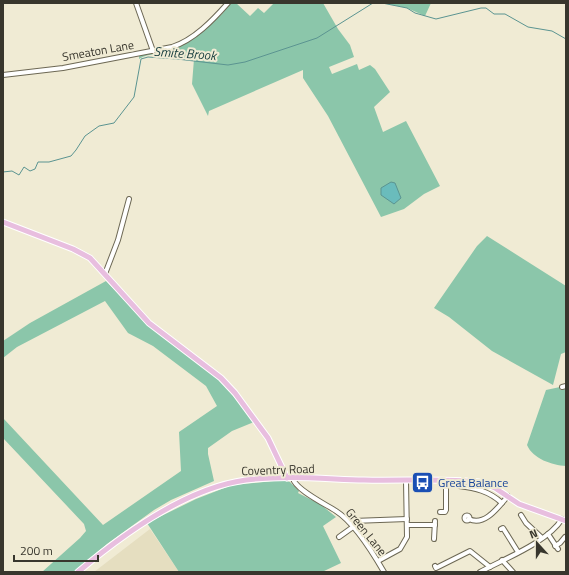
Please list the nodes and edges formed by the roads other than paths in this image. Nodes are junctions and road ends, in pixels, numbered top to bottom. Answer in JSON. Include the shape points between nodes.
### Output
{"nodes":[{"id":1,"x":136,"y":3,"type":"edge"},
{"id":2,"x":228,"y":3,"type":"edge"},
{"id":3,"x":153,"y":51,"type":"junction"},
{"id":4,"x":3,"y":75,"type":"edge"},
{"id":5,"x":129,"y":199,"type":"dead end"},
{"id":6,"x":3,"y":222,"type":"edge"},
{"id":7,"x":105,"y":274,"type":"junction"},
{"id":8,"x":290,"y":478,"type":"junction"},
{"id":9,"x":406,"y":481,"type":"junction"},
{"id":10,"x":446,"y":481,"type":"junction"},
{"id":11,"x":456,"y":481,"type":"junction"},
{"id":12,"x":508,"y":496,"type":"junction"},
{"id":13,"x":502,"y":503,"type":"junction"},
{"id":14,"x":440,"y":512,"type":"dead end"},
{"id":15,"x":521,"y":515,"type":"dead end"},
{"id":16,"x":407,"y":519,"type":"junction"},
{"id":17,"x":469,"y":519,"type":"dead end"},
{"id":18,"x":564,"y":520,"type":"edge"},
{"id":19,"x":353,"y":521,"type":"dead end"},
{"id":20,"x":407,"y":525,"type":"junction"},
{"id":21,"x":353,"y":527,"type":"junction"},
{"id":22,"x":501,"y":529,"type":"dead end"},
{"id":23,"x":339,"y":530,"type":"dead end"},
{"id":24,"x":548,"y":534,"type":"junction"},
{"id":25,"x":565,"y":537,"type":"edge"},
{"id":26,"x":542,"y":538,"type":"junction"},
{"id":27,"x":434,"y":539,"type":"dead end"},
{"id":28,"x":518,"y":552,"type":"junction"},
{"id":29,"x":502,"y":560,"type":"junction"},
{"id":30,"x":378,"y":561,"type":"junction"},
{"id":31,"x":435,"y":566,"type":"dead end"},
{"id":32,"x":490,"y":567,"type":"junction"},
{"id":33,"x":78,"y":572,"type":"edge"},
{"id":34,"x":384,"y":572,"type":"edge"},
{"id":35,"x":480,"y":572,"type":"edge"},
{"id":36,"x":515,"y":572,"type":"edge"}],
"edges":[{"from":1,"to":3,"type":"street"},
{"from":2,"to":3,"type":"street","name":"Smeaton Lane","via":[[186,42]]},
{"from":3,"to":4,"type":"street","name":"Smeaton Lane","via":[[45,71]]},
{"from":5,"to":7,"type":"street","via":[[118,240]]},
{"from":6,"to":7,"type":"main road","via":[[82,253]]},
{"from":7,"to":8,"type":"main road","via":[[149,322],[226,383],[262,429]]},
{"from":8,"to":9,"type":"main road","name":"Coventry Road"},
{"from":8,"to":21,"type":"street","name":"Green Lane","via":[[303,490],[339,513]]},
{"from":8,"to":33,"type":"main road","name":"Coventry Road","via":[[237,481],[180,502],[150,518]]},
{"from":9,"to":10,"type":"main road","name":"Coventry Road"},
{"from":9,"to":16,"type":"street"},
{"from":10,"to":11,"type":"main road","name":"Coventry Road"},
{"from":10,"to":14,"type":"street","via":[[446,510]]},
{"from":11,"to":12,"type":"main road","name":"Coventry Road","via":[[479,482]]},
{"from":11,"to":13,"type":"street","name":"Coventry Road","via":[[459,486],[479,489]]},
{"from":12,"to":13,"type":"street"},
{"from":12,"to":18,"type":"main road","name":"Coventry Road","via":[[519,504]]},
{"from":13,"to":17,"type":"street","via":[[484,518],[475,521]]},
{"from":15,"to":26,"type":"street"},
{"from":16,"to":19,"type":"street"},
{"from":16,"to":20,"type":"street"},
{"from":18,"to":24,"type":"street"},
{"from":20,"to":27,"type":"street","via":[[435,523]]},
{"from":20,"to":30,"type":"street","via":[[403,546]]},
{"from":21,"to":23,"type":"street","via":[[341,536]]},
{"from":21,"to":30,"type":"street","name":"Green Lane"},
{"from":22,"to":28,"type":"street","via":[[503,528]]},
{"from":24,"to":25,"type":"street","via":[[556,548]]},
{"from":24,"to":26,"type":"street"},
{"from":26,"to":28,"type":"street"},
{"from":28,"to":29,"type":"street"},
{"from":29,"to":32,"type":"street"},
{"from":29,"to":36,"type":"street"},
{"from":30,"to":34,"type":"street","name":"Green Lane"},
{"from":31,"to":32,"type":"street","via":[[436,568],[470,551]]},
{"from":32,"to":35,"type":"street"}]}
